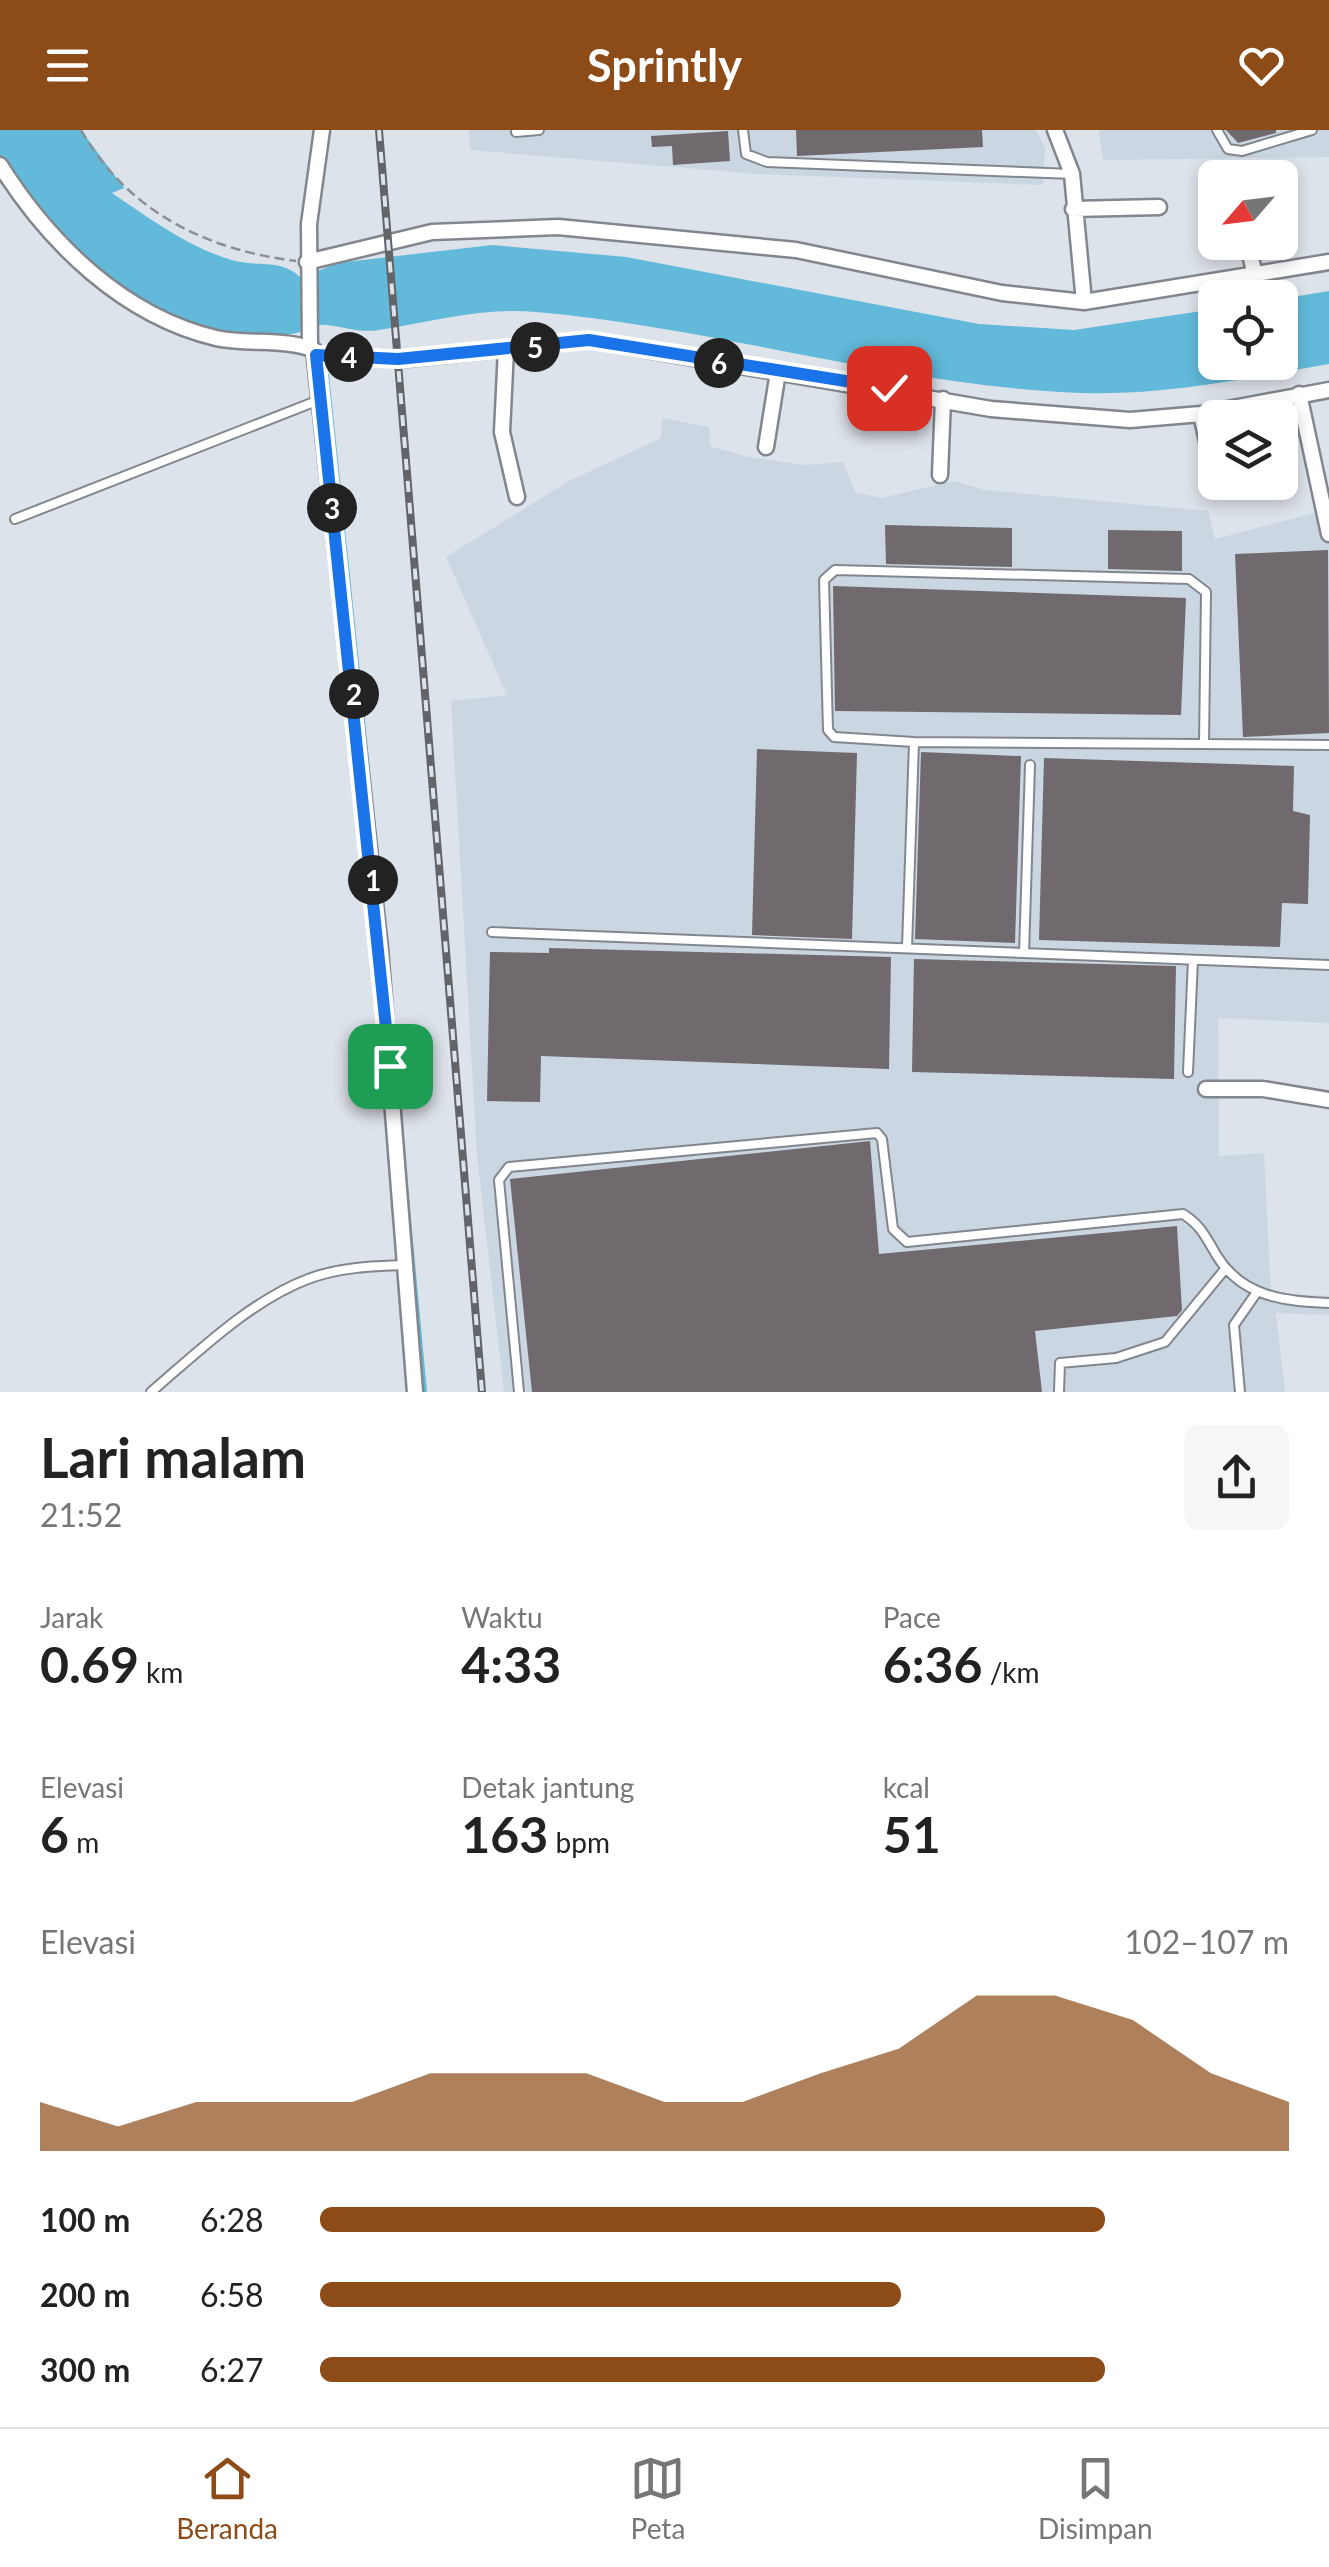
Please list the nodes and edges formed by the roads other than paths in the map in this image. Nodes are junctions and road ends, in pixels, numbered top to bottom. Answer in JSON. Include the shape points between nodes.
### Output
{"nodes":[{"id":1,"x":322,"y":130,"type":"edge"},
{"id":2,"x":540,"y":130,"type":"edge"},
{"id":3,"x":743,"y":130,"type":"edge"},
{"id":4,"x":1056,"y":130,"type":"edge"},
{"id":5,"x":1217,"y":130,"type":"edge"},
{"id":6,"x":1312,"y":130,"type":"edge"},
{"id":7,"x":516,"y":132,"type":"edge"},
{"id":8,"x":0,"y":164,"type":"edge"},
{"id":9,"x":1072,"y":174,"type":"junction"},
{"id":10,"x":1159,"y":207,"type":"dead end"},
{"id":11,"x":1073,"y":209,"type":"junction"},
{"id":12,"x":1251,"y":260,"type":"edge"},
{"id":13,"x":1329,"y":262,"type":"edge"},
{"id":14,"x":307,"y":266,"type":"junction"},
{"id":15,"x":1255,"y":276,"type":"junction"},
{"id":16,"x":1084,"y":302,"type":"junction"},
{"id":17,"x":506,"y":349,"type":"junction"},
{"id":18,"x":313,"y":351,"type":"junction"},
{"id":19,"x":778,"y":372,"type":"junction"},
{"id":20,"x":1329,"y":390,"type":"edge"},
{"id":21,"x":1299,"y":394,"type":"junction"},
{"id":22,"x":320,"y":400,"type":"junction"},
{"id":23,"x":943,"y":400,"type":"junction"},
{"id":24,"x":1270,"y":400,"type":"edge"},
{"id":25,"x":1198,"y":414,"type":"edge"},
{"id":26,"x":766,"y":448,"type":"dead end"},
{"id":27,"x":940,"y":475,"type":"dead end"},
{"id":28,"x":517,"y":497,"type":"dead end"},
{"id":29,"x":14,"y":519,"type":"dead end"},
{"id":30,"x":1329,"y":534,"type":"edge"},
{"id":31,"x":914,"y":742,"type":"junction"},
{"id":32,"x":1204,"y":742,"type":"junction"},
{"id":33,"x":1329,"y":745,"type":"edge"},
{"id":34,"x":1030,"y":765,"type":"dead end"},
{"id":35,"x":492,"y":932,"type":"dead end"},
{"id":36,"x":906,"y":948,"type":"junction"},
{"id":37,"x":1024,"y":953,"type":"junction"},
{"id":38,"x":1193,"y":960,"type":"junction"},
{"id":39,"x":1329,"y":965,"type":"edge"},
{"id":40,"x":1188,"y":1072,"type":"dead end"},
{"id":41,"x":1206,"y":1089,"type":"dead end"},
{"id":42,"x":1329,"y":1100,"type":"edge"},
{"id":43,"x":407,"y":1265,"type":"junction"},
{"id":44,"x":1226,"y":1268,"type":"junction"},
{"id":45,"x":1256,"y":1292,"type":"junction"},
{"id":46,"x":1329,"y":1303,"type":"edge"},
{"id":47,"x":152,"y":1392,"type":"edge"},
{"id":48,"x":415,"y":1392,"type":"edge"},
{"id":49,"x":519,"y":1392,"type":"edge"},
{"id":50,"x":1060,"y":1392,"type":"edge"},
{"id":51,"x":1240,"y":1392,"type":"edge"}],
"edges":[{"from":1,"to":14,"type":"street"},
{"from":2,"to":7,"type":"lane"},
{"from":3,"to":9,"type":"lane","via":[[746,154],[767,162]]},
{"from":4,"to":9,"type":"street"},
{"from":5,"to":6,"type":"lane","via":[[1228,149],[1242,151]]},
{"from":8,"to":18,"type":"street","via":[[62,247],[148,311],[216,338]]},
{"from":9,"to":11,"type":"street"},
{"from":10,"to":11,"type":"street"},
{"from":11,"to":16,"type":"street"},
{"from":12,"to":15,"type":"street"},
{"from":13,"to":15,"type":"street"},
{"from":14,"to":16,"type":"street","via":[[432,232],[558,227],[796,250],[1002,293]]},
{"from":14,"to":18,"type":"street"},
{"from":15,"to":16,"type":"street"},
{"from":17,"to":18,"type":"street","via":[[398,359]]},
{"from":17,"to":19,"type":"street","via":[[589,340]]},
{"from":17,"to":28,"type":"street","via":[[502,432]]},
{"from":18,"to":22,"type":"street"},
{"from":19,"to":23,"type":"street"},
{"from":19,"to":26,"type":"street"},
{"from":20,"to":21,"type":"street"},
{"from":21,"to":24,"type":"street"},
{"from":21,"to":30,"type":"street"},
{"from":22,"to":29,"type":"lane"},
{"from":22,"to":43,"type":"street"},
{"from":23,"to":25,"type":"street","via":[[1094,418]]},
{"from":23,"to":27,"type":"street"},
{"from":31,"to":32,"type":"lane"},
{"from":31,"to":32,"type":"lane","via":[[844,740],[828,730],[828,573],[1198,583],[1206,592]]},
{"from":31,"to":36,"type":"lane"},
{"from":32,"to":33,"type":"lane"},
{"from":34,"to":37,"type":"lane"},
{"from":35,"to":36,"type":"lane"},
{"from":36,"to":37,"type":"lane"},
{"from":37,"to":38,"type":"lane"},
{"from":38,"to":39,"type":"lane"},
{"from":38,"to":40,"type":"lane"},
{"from":41,"to":42,"type":"street","via":[[1263,1089]]},
{"from":43,"to":47,"type":"lane","via":[[344,1269],[293,1286]]},
{"from":43,"to":48,"type":"street"},
{"from":44,"to":45,"type":"lane"},
{"from":44,"to":49,"type":"lane","via":[[1196,1222],[1170,1212],[907,1242],[893,1229],[877,1132],[509,1166],[498,1180]]},
{"from":44,"to":50,"type":"lane","via":[[1165,1342],[1116,1358],[1060,1363]]},
{"from":45,"to":46,"type":"lane"},
{"from":45,"to":51,"type":"lane","via":[[1234,1325]]}]}
